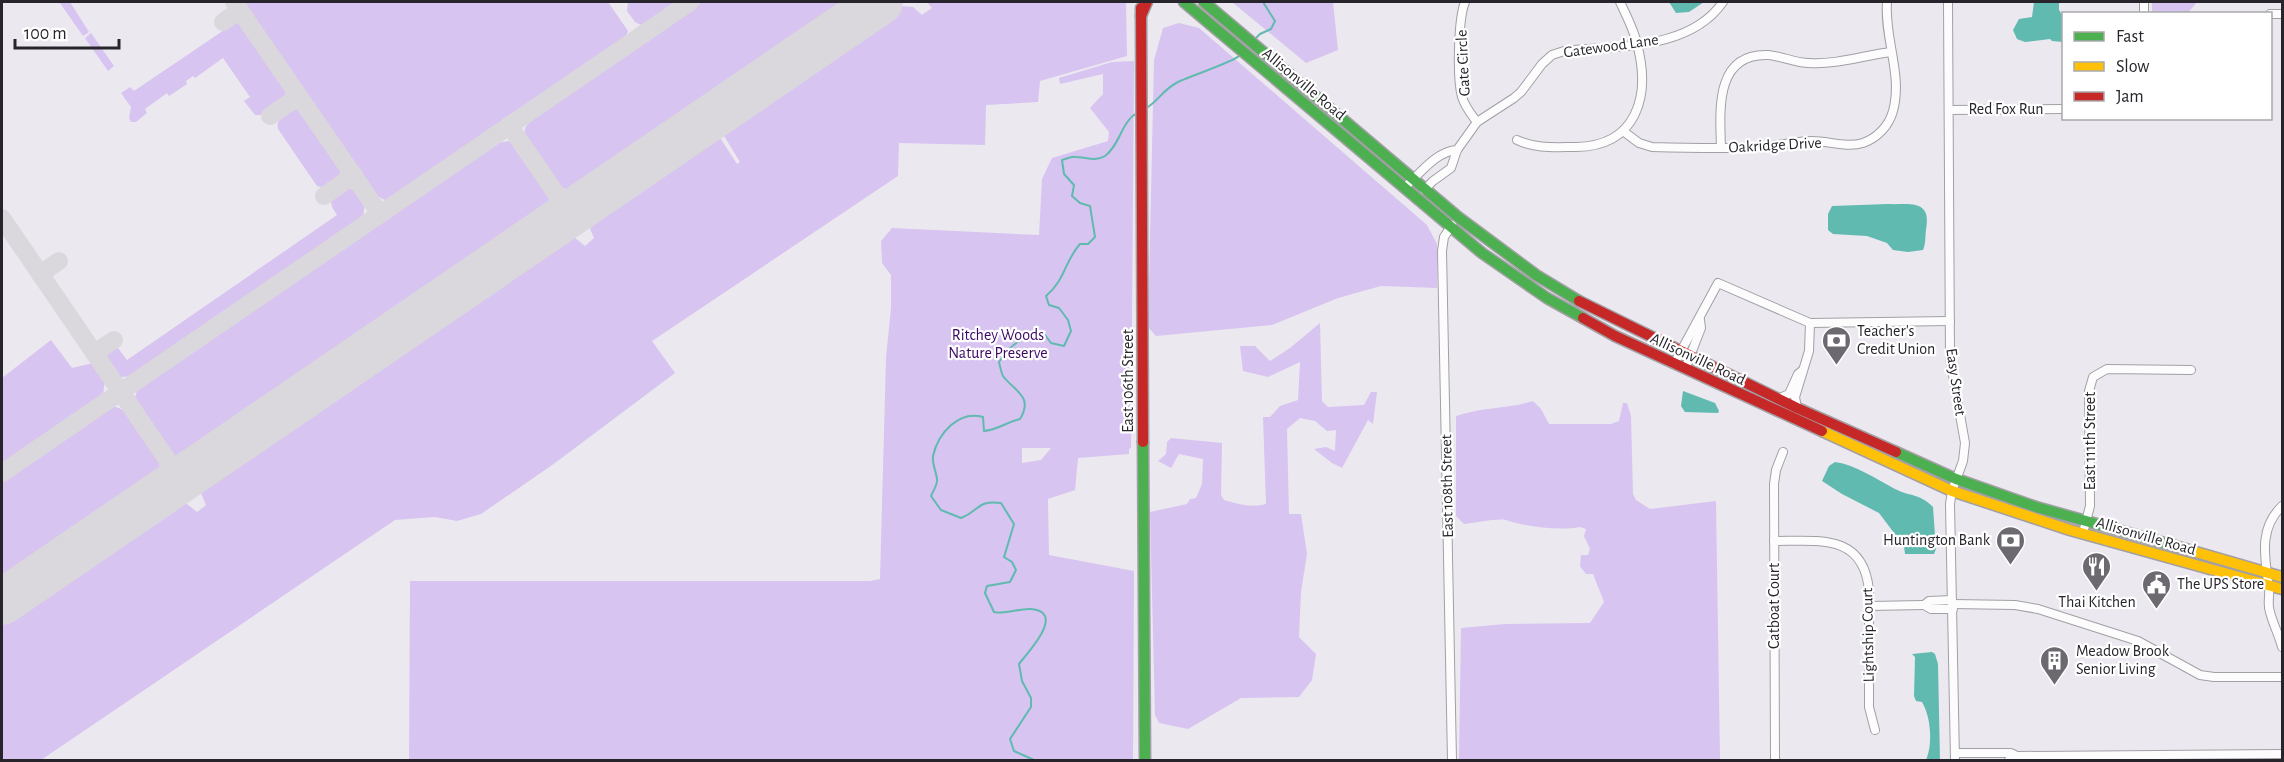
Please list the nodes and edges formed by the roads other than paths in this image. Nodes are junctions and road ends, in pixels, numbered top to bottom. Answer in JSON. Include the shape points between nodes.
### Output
{"nodes":[{"id":1,"x":1141,"y":2,"type":"edge"},
{"id":2,"x":1147,"y":2,"type":"edge"},
{"id":3,"x":1184,"y":2,"type":"edge"},
{"id":4,"x":1204,"y":2,"type":"edge"},
{"id":5,"x":1465,"y":2,"type":"edge"},
{"id":6,"x":1620,"y":2,"type":"edge"},
{"id":7,"x":1723,"y":2,"type":"edge"},
{"id":8,"x":1887,"y":2,"type":"edge"},
{"id":9,"x":1948,"y":2,"type":"edge"},
{"id":10,"x":1141,"y":15,"type":"junction"},
{"id":11,"x":1637,"y":44,"type":"junction"},
{"id":12,"x":1891,"y":52,"type":"junction"},
{"id":13,"x":2062,"y":109,"type":"edge"},
{"id":14,"x":1949,"y":110,"type":"junction"},
{"id":15,"x":1477,"y":122,"type":"junction"},
{"id":16,"x":1623,"y":131,"type":"junction"},
{"id":17,"x":1517,"y":140,"type":"dead end"},
{"id":18,"x":1720,"y":148,"type":"junction"},
{"id":19,"x":1457,"y":150,"type":"junction"},
{"id":20,"x":1414,"y":179,"type":"junction"},
{"id":21,"x":1404,"y":188,"type":"junction"},
{"id":22,"x":1425,"y":189,"type":"junction"},
{"id":23,"x":1416,"y":198,"type":"junction"},
{"id":24,"x":1458,"y":217,"type":"junction"},
{"id":25,"x":1450,"y":228,"type":"junction"},
{"id":26,"x":1950,"y":321,"type":"junction"},
{"id":27,"x":1810,"y":323,"type":"junction"},
{"id":28,"x":1685,"y":355,"type":"junction"},
{"id":29,"x":1680,"y":367,"type":"junction"},
{"id":30,"x":1803,"y":370,"type":"junction"},
{"id":31,"x":2191,"y":370,"type":"dead end"},
{"id":32,"x":1778,"y":399,"type":"junction"},
{"id":33,"x":1797,"y":408,"type":"junction"},
{"id":34,"x":1783,"y":452,"type":"dead end"},
{"id":35,"x":1956,"y":479,"type":"junction"},
{"id":36,"x":1952,"y":491,"type":"junction"},
{"id":37,"x":2283,"y":506,"type":"edge"},
{"id":38,"x":2086,"y":522,"type":"junction"},
{"id":39,"x":2083,"y":533,"type":"junction"},
{"id":40,"x":1774,"y":541,"type":"junction"},
{"id":41,"x":2283,"y":577,"type":"edge"},
{"id":42,"x":2268,"y":579,"type":"junction"},
{"id":43,"x":2283,"y":589,"type":"edge"},
{"id":44,"x":1952,"y":604,"type":"junction"},
{"id":45,"x":1869,"y":606,"type":"junction"},
{"id":46,"x":2283,"y":647,"type":"edge"},
{"id":47,"x":2283,"y":677,"type":"edge"},
{"id":48,"x":1875,"y":730,"type":"dead end"},
{"id":49,"x":2283,"y":754,"type":"edge"},
{"id":50,"x":2017,"y":756,"type":"junction"},
{"id":51,"x":1955,"y":757,"type":"edge"},
{"id":52,"x":2165,"y":757,"type":"edge"},
{"id":53,"x":2205,"y":757,"type":"edge"},
{"id":54,"x":2246,"y":757,"type":"edge"},
{"id":55,"x":2078,"y":758,"type":"edge"},
{"id":56,"x":1145,"y":760,"type":"edge"},
{"id":57,"x":1452,"y":760,"type":"edge"},
{"id":58,"x":1775,"y":760,"type":"edge"},
{"id":59,"x":2009,"y":760,"type":"edge"}],
"edges":[{"from":1,"to":10,"type":"main road","name":"East 106th Street"},
{"from":2,"to":10,"type":"main road"},
{"from":3,"to":21,"type":"main road","name":"Allisonville Road"},
{"from":4,"to":20,"type":"main road","name":"Allisonville Road"},
{"from":5,"to":15,"type":"street","name":"Gate Circle","via":[[1460,26],[1461,89],[1467,110]]},
{"from":6,"to":11,"type":"street"},
{"from":7,"to":11,"type":"street","name":"Gatewood Lane","via":[[1711,16],[1678,35]]},
{"from":8,"to":12,"type":"street","name":"Oakridge Drive"},
{"from":9,"to":14,"type":"street","name":"Easy Street"},
{"from":10,"to":56,"type":"main road","name":"East 106th Street"},
{"from":11,"to":15,"type":"street","name":"Gatewood Lane","via":[[1557,53],[1542,64],[1521,92]]},
{"from":11,"to":16,"type":"street","via":[[1642,95],[1636,114]]},
{"from":12,"to":18,"type":"street","via":[[1814,63],[1770,55],[1744,61],[1729,74],[1722,90]]},
{"from":12,"to":18,"type":"street","name":"Oakridge Drive","via":[[1894,108],[1887,125],[1870,139],[1856,145],[1809,141]]},
{"from":13,"to":14,"type":"street","name":"Red Fox Run"},
{"from":14,"to":26,"type":"street","name":"Easy Street"},
{"from":15,"to":19,"type":"street","name":"Gatewood Lane"},
{"from":16,"to":17,"type":"street","via":[[1608,141],[1585,147],[1536,147]]},
{"from":16,"to":18,"type":"street","name":"Oakridge Drive","via":[[1652,147]]},
{"from":19,"to":20,"type":"street","name":"Gatewood Lane","via":[[1429,164]]},
{"from":19,"to":22,"type":"street","name":"Gatewood Lane","via":[[1451,168]]},
{"from":20,"to":21,"type":"street","name":"Gatewood Lane"},
{"from":20,"to":22,"type":"main road","name":"Allisonville Road"},
{"from":21,"to":23,"type":"main road","name":"Allisonville Road"},
{"from":22,"to":23,"type":"street","name":"Gatewood Lane"},
{"from":22,"to":24,"type":"main road","name":"Allisonville Road"},
{"from":23,"to":25,"type":"main road","name":"Allisonville Road"},
{"from":24,"to":25,"type":"street","name":"East 108th Street"},
{"from":24,"to":28,"type":"main road","name":"Allisonville Road","via":[[1574,298]]},
{"from":25,"to":29,"type":"main road","name":"Allisonville Road","via":[[1547,298]]},
{"from":25,"to":57,"type":"street","name":"East 108th Street","via":[[1442,251]]},
{"from":26,"to":27,"type":"street"},
{"from":26,"to":35,"type":"street","name":"Easy Street","via":[[1951,367],[1965,443]]},
{"from":27,"to":28,"type":"street","via":[[1718,283],[1700,320],[1701,328]]},
{"from":27,"to":30,"type":"street","via":[[1809,351]]},
{"from":28,"to":29,"type":"street"},
{"from":28,"to":32,"type":"main road","name":"Allisonville Road"},
{"from":29,"to":36,"type":"main road","name":"Allisonville Road"},
{"from":30,"to":32,"type":"street","via":[[1789,394]]},
{"from":30,"to":33,"type":"street","via":[[1795,397]]},
{"from":31,"to":38,"type":"street","name":"East 111th Street","via":[[2107,369],[2093,377],[2089,392],[2091,500]]},
{"from":32,"to":33,"type":"main road","name":"Allisonville Road"},
{"from":33,"to":35,"type":"main road","name":"Allisonville Road"},
{"from":34,"to":40,"type":"street","name":"Catboat Court","via":[[1774,476]]},
{"from":35,"to":36,"type":"street","name":"Easy Street"},
{"from":35,"to":38,"type":"main road","name":"Allisonville Road"},
{"from":36,"to":39,"type":"main road","name":"Allisonville Road"},
{"from":36,"to":44,"type":"street","name":"Easy Street"},
{"from":37,"to":42,"type":"street","via":[[2267,529]]},
{"from":38,"to":39,"type":"street","name":"East 111th Street"},
{"from":38,"to":42,"type":"main road","name":"Allisonville Road"},
{"from":39,"to":42,"type":"main road","name":"Allisonville Road"},
{"from":40,"to":45,"type":"street","name":"Lightship Court","via":[[1826,541],[1851,551],[1866,573]]},
{"from":40,"to":58,"type":"street","name":"Catboat Court"},
{"from":41,"to":42,"type":"main road","name":"Allisonville Road"},
{"from":42,"to":43,"type":"main road","name":"Allisonville Road"},
{"from":42,"to":46,"type":"street","via":[[2269,610]]},
{"from":44,"to":45,"type":"street","via":[[1929,601],[1924,605]]},
{"from":44,"to":47,"type":"street","via":[[2038,609],[2138,642],[2200,675]]},
{"from":44,"to":51,"type":"street","name":"Easy Street"},
{"from":45,"to":48,"type":"street","name":"Lightship Court","via":[[1869,707]]},
{"from":49,"to":54,"type":"street"},
{"from":50,"to":51,"type":"street","via":[[2011,753]]},
{"from":50,"to":55,"type":"street"},
{"from":50,"to":59,"type":"street"},
{"from":52,"to":53,"type":"street"},
{"from":52,"to":55,"type":"street"},
{"from":53,"to":54,"type":"street"}]}
